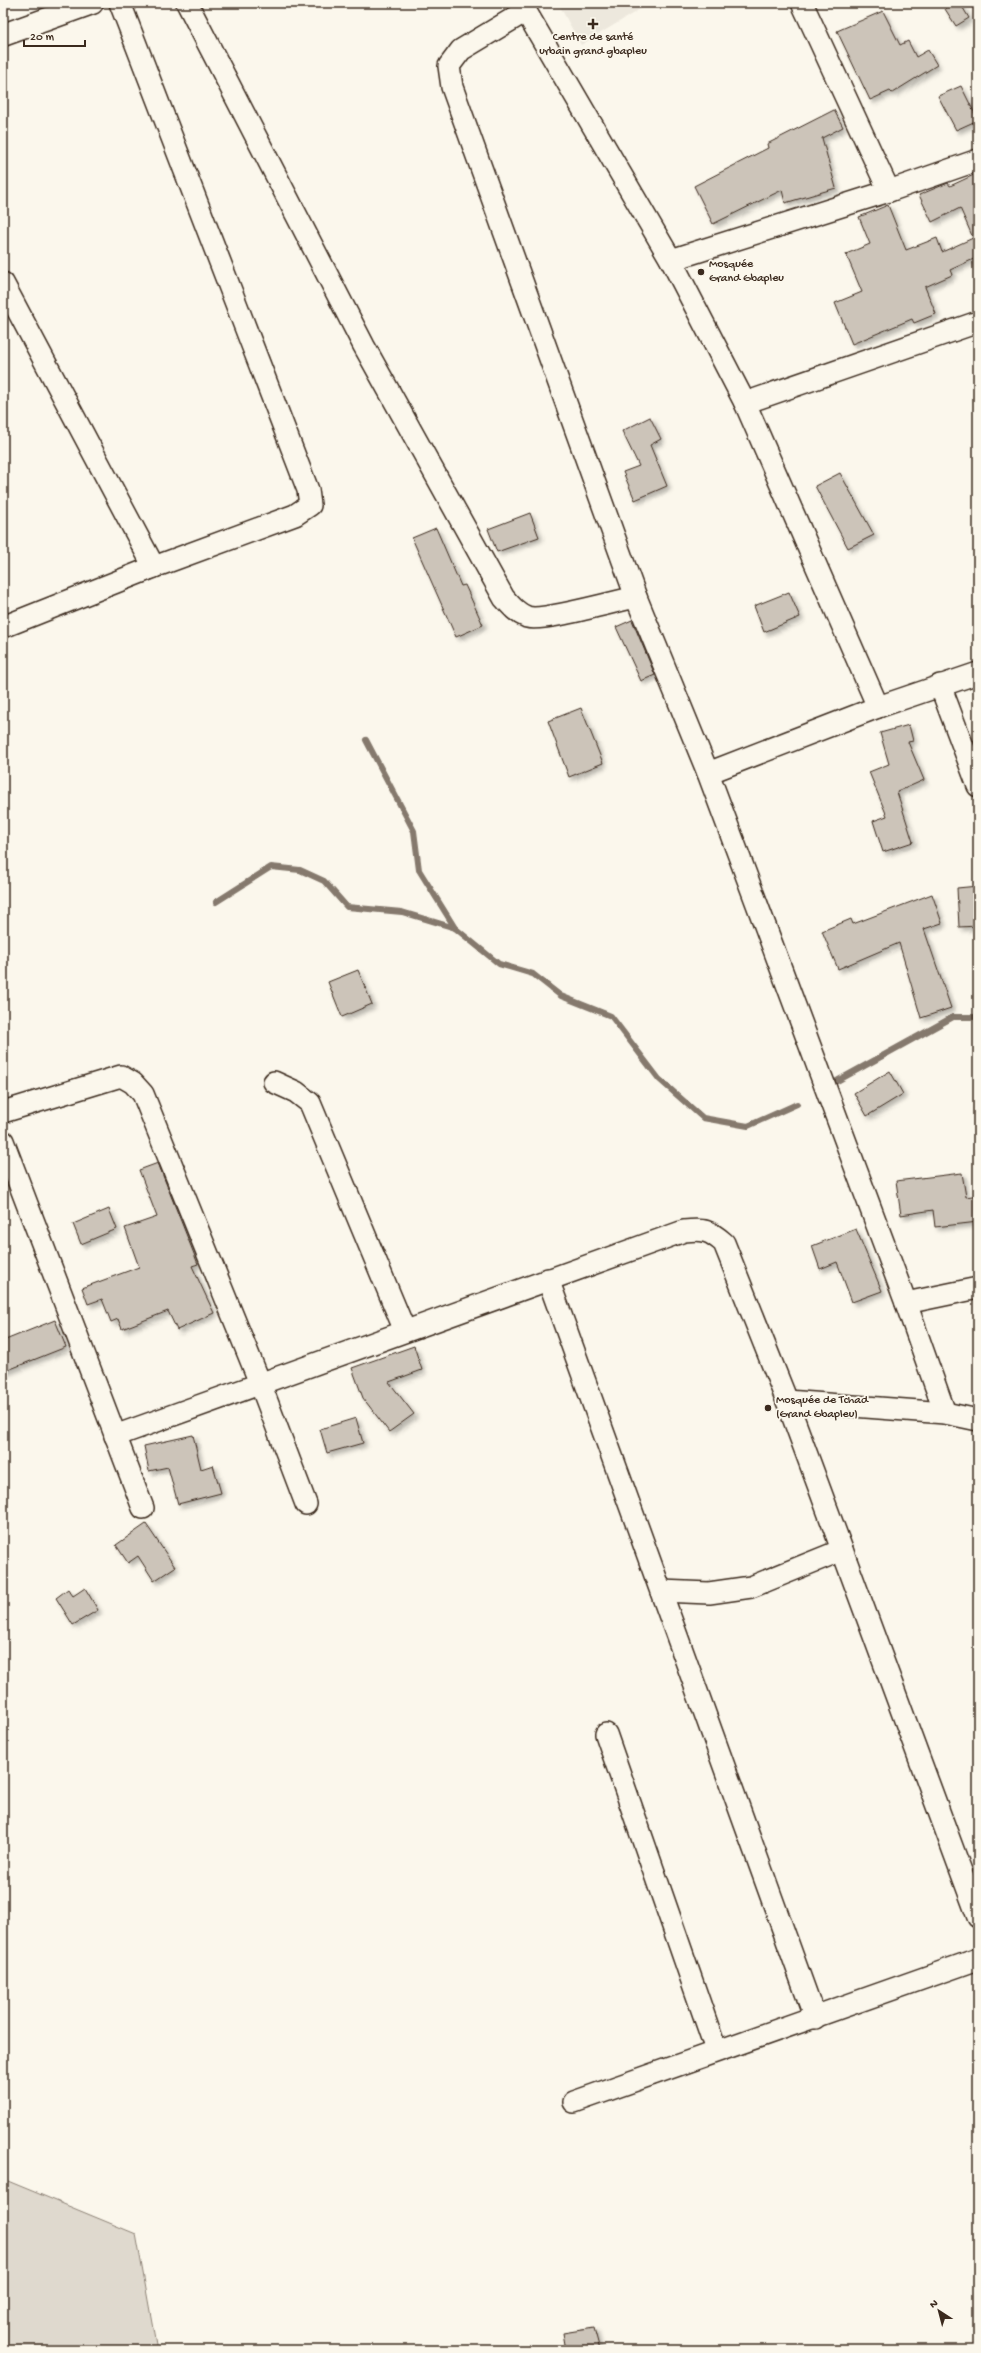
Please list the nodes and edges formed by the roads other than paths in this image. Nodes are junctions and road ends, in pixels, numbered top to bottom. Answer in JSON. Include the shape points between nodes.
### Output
{"nodes":[{"id":1,"x":92,"y":3,"type":"edge"},
{"id":2,"x":120,"y":3,"type":"edge"},
{"id":3,"x":187,"y":3,"type":"edge"},
{"id":4,"x":802,"y":3,"type":"edge"},
{"id":5,"x":524,"y":7,"type":"edge"},
{"id":6,"x":3,"y":35,"type":"edge"},
{"id":7,"x":978,"y":160,"type":"edge"},
{"id":8,"x":889,"y":191,"type":"junction"},
{"id":9,"x":671,"y":260,"type":"junction"},
{"id":10,"x":3,"y":283,"type":"edge"},
{"id":11,"x":978,"y":322,"type":"edge"},
{"id":12,"x":745,"y":403,"type":"junction"},
{"id":13,"x":154,"y":567,"type":"junction"},
{"id":14,"x":636,"y":597,"type":"junction"},
{"id":15,"x":3,"y":627,"type":"edge"},
{"id":16,"x":978,"y":673,"type":"edge"},
{"id":17,"x":940,"y":685,"type":"junction"},
{"id":18,"x":878,"y":707,"type":"junction"},
{"id":19,"x":708,"y":773,"type":"junction"},
{"id":20,"x":978,"y":786,"type":"edge"},
{"id":21,"x":274,"y":1082,"type":"dead end"},
{"id":22,"x":3,"y":1112,"type":"edge"},
{"id":23,"x":3,"y":1140,"type":"edge"},
{"id":24,"x":548,"y":1279,"type":"junction"},
{"id":25,"x":978,"y":1288,"type":"edge"},
{"id":26,"x":906,"y":1303,"type":"junction"},
{"id":27,"x":405,"y":1331,"type":"junction"},
{"id":28,"x":260,"y":1383,"type":"junction"},
{"id":29,"x":787,"y":1401,"type":"junction"},
{"id":30,"x":945,"y":1412,"type":"junction"},
{"id":31,"x":978,"y":1420,"type":"edge"},
{"id":32,"x":115,"y":1436,"type":"junction"},
{"id":33,"x":306,"y":1504,"type":"dead end"},
{"id":34,"x":143,"y":1508,"type":"dead end"},
{"id":35,"x":842,"y":1550,"type":"junction"},
{"id":36,"x":661,"y":1591,"type":"junction"},
{"id":37,"x":606,"y":1734,"type":"dead end"},
{"id":38,"x":978,"y":1916,"type":"edge"},
{"id":39,"x":978,"y":1959,"type":"edge"},
{"id":40,"x":815,"y":2018,"type":"junction"},
{"id":41,"x":716,"y":2050,"type":"junction"},
{"id":42,"x":574,"y":2102,"type":"dead end"}],
"edges":[{"from":1,"to":6,"type":"main road"},
{"from":2,"to":13,"type":"street","via":[[308,490],[310,505],[295,515]]},
{"from":3,"to":14,"type":"street","via":[[364,346],[513,610],[529,617],[547,616]]},
{"from":4,"to":8,"type":"street"},
{"from":5,"to":9,"type":"street"},
{"from":5,"to":14,"type":"street","via":[[461,50],[449,66],[452,87]]},
{"from":7,"to":8,"type":"street"},
{"from":8,"to":9,"type":"street"},
{"from":9,"to":12,"type":"street"},
{"from":10,"to":13,"type":"street"},
{"from":11,"to":12,"type":"street"},
{"from":12,"to":18,"type":"street"},
{"from":13,"to":15,"type":"street"},
{"from":14,"to":19,"type":"street"},
{"from":16,"to":17,"type":"street"},
{"from":17,"to":18,"type":"street"},
{"from":17,"to":20,"type":"street"},
{"from":18,"to":19,"type":"street"},
{"from":19,"to":26,"type":"street"},
{"from":21,"to":27,"type":"street","via":[[296,1092],[310,1103]]},
{"from":22,"to":28,"type":"street","via":[[121,1076],[134,1083],[144,1094]]},
{"from":23,"to":32,"type":"street"},
{"from":24,"to":27,"type":"street"},
{"from":24,"to":29,"type":"street","via":[[684,1231],[711,1232],[724,1243]]},
{"from":24,"to":36,"type":"street"},
{"from":25,"to":26,"type":"street"},
{"from":26,"to":30,"type":"street"},
{"from":27,"to":28,"type":"street"},
{"from":28,"to":32,"type":"street"},
{"from":28,"to":33,"type":"street"},
{"from":29,"to":30,"type":"street"},
{"from":29,"to":35,"type":"street"},
{"from":30,"to":31,"type":"street"},
{"from":32,"to":34,"type":"street"},
{"from":35,"to":36,"type":"street","via":[[751,1587],[710,1592]]},
{"from":35,"to":38,"type":"street"},
{"from":36,"to":40,"type":"street"},
{"from":37,"to":41,"type":"street"},
{"from":39,"to":40,"type":"street"},
{"from":40,"to":41,"type":"street"},
{"from":41,"to":42,"type":"street"}]}
